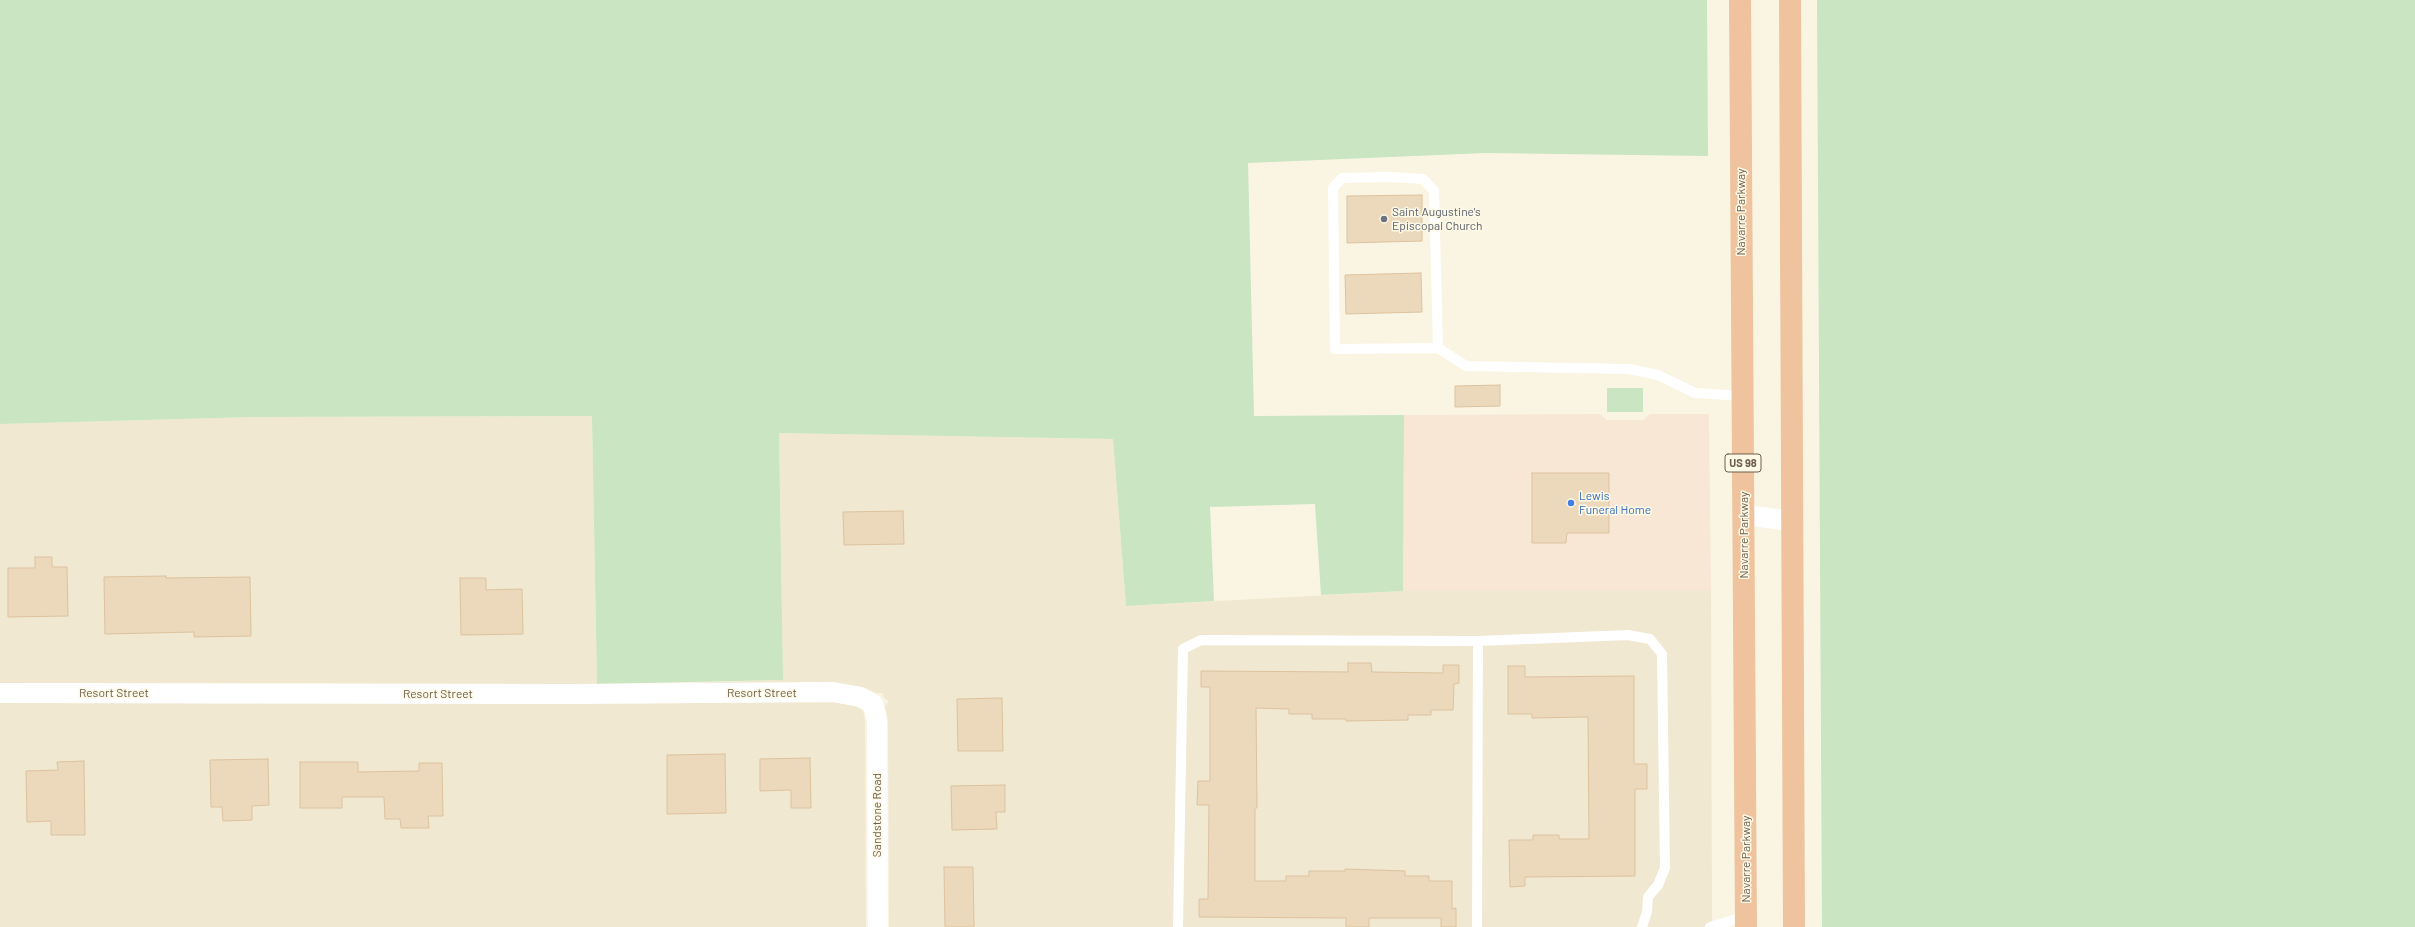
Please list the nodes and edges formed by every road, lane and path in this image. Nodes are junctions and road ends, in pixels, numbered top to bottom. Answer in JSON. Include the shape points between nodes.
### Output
{"nodes":[{"id":1,"x":1740,"y":0,"type":"edge"},
{"id":2,"x":1790,"y":0,"type":"edge"},
{"id":3,"x":1438,"y":348,"type":"junction"},
{"id":4,"x":1743,"y":396,"type":"junction"},
{"id":5,"x":1744,"y":515,"type":"junction"},
{"id":6,"x":1792,"y":521,"type":"junction"},
{"id":7,"x":1478,"y":641,"type":"junction"},
{"id":8,"x":0,"y":693,"type":"edge"},
{"id":9,"x":873,"y":704,"type":"joint"},
{"id":10,"x":1746,"y":922,"type":"edge"},
{"id":11,"x":878,"y":927,"type":"edge"},
{"id":12,"x":1178,"y":927,"type":"edge"},
{"id":13,"x":1477,"y":927,"type":"edge"},
{"id":14,"x":1642,"y":927,"type":"edge"},
{"id":15,"x":1710,"y":927,"type":"edge"},
{"id":16,"x":1794,"y":927,"type":"edge"}],
"edges":[{"from":1,"to":4,"type":"highway","name":"Navarre Parkway","number":"US 98"},
{"from":2,"to":6,"type":"highway"},
{"from":3,"to":3,"type":"lane","via":[[1335,349],[1333,188],[1342,178],[1423,178],[1434,191]]},
{"from":3,"to":4,"type":"lane","via":[[1466,366],[1630,369],[1658,375],[1695,393]]},
{"from":4,"to":5,"type":"highway","name":"Navarre Parkway","number":"US 98"},
{"from":5,"to":6,"type":"street"},
{"from":5,"to":10,"type":"highway","name":"Navarre Parkway","number":"US 98"},
{"from":6,"to":16,"type":"highway"},
{"from":7,"to":12,"type":"lane","via":[[1202,640],[1183,649]]},
{"from":7,"to":13,"type":"lane"},
{"from":7,"to":14,"type":"lane","via":[[1628,635],[1650,639],[1662,654],[1665,868],[1658,885],[1648,897]]},
{"from":8,"to":9,"type":"street","name":"Resort Street","via":[[833,692],[860,697]]},
{"from":9,"to":11,"type":"street","name":"Sandstone Road","via":[[876,720]]},
{"from":10,"to":15,"type":"lane"}]}
